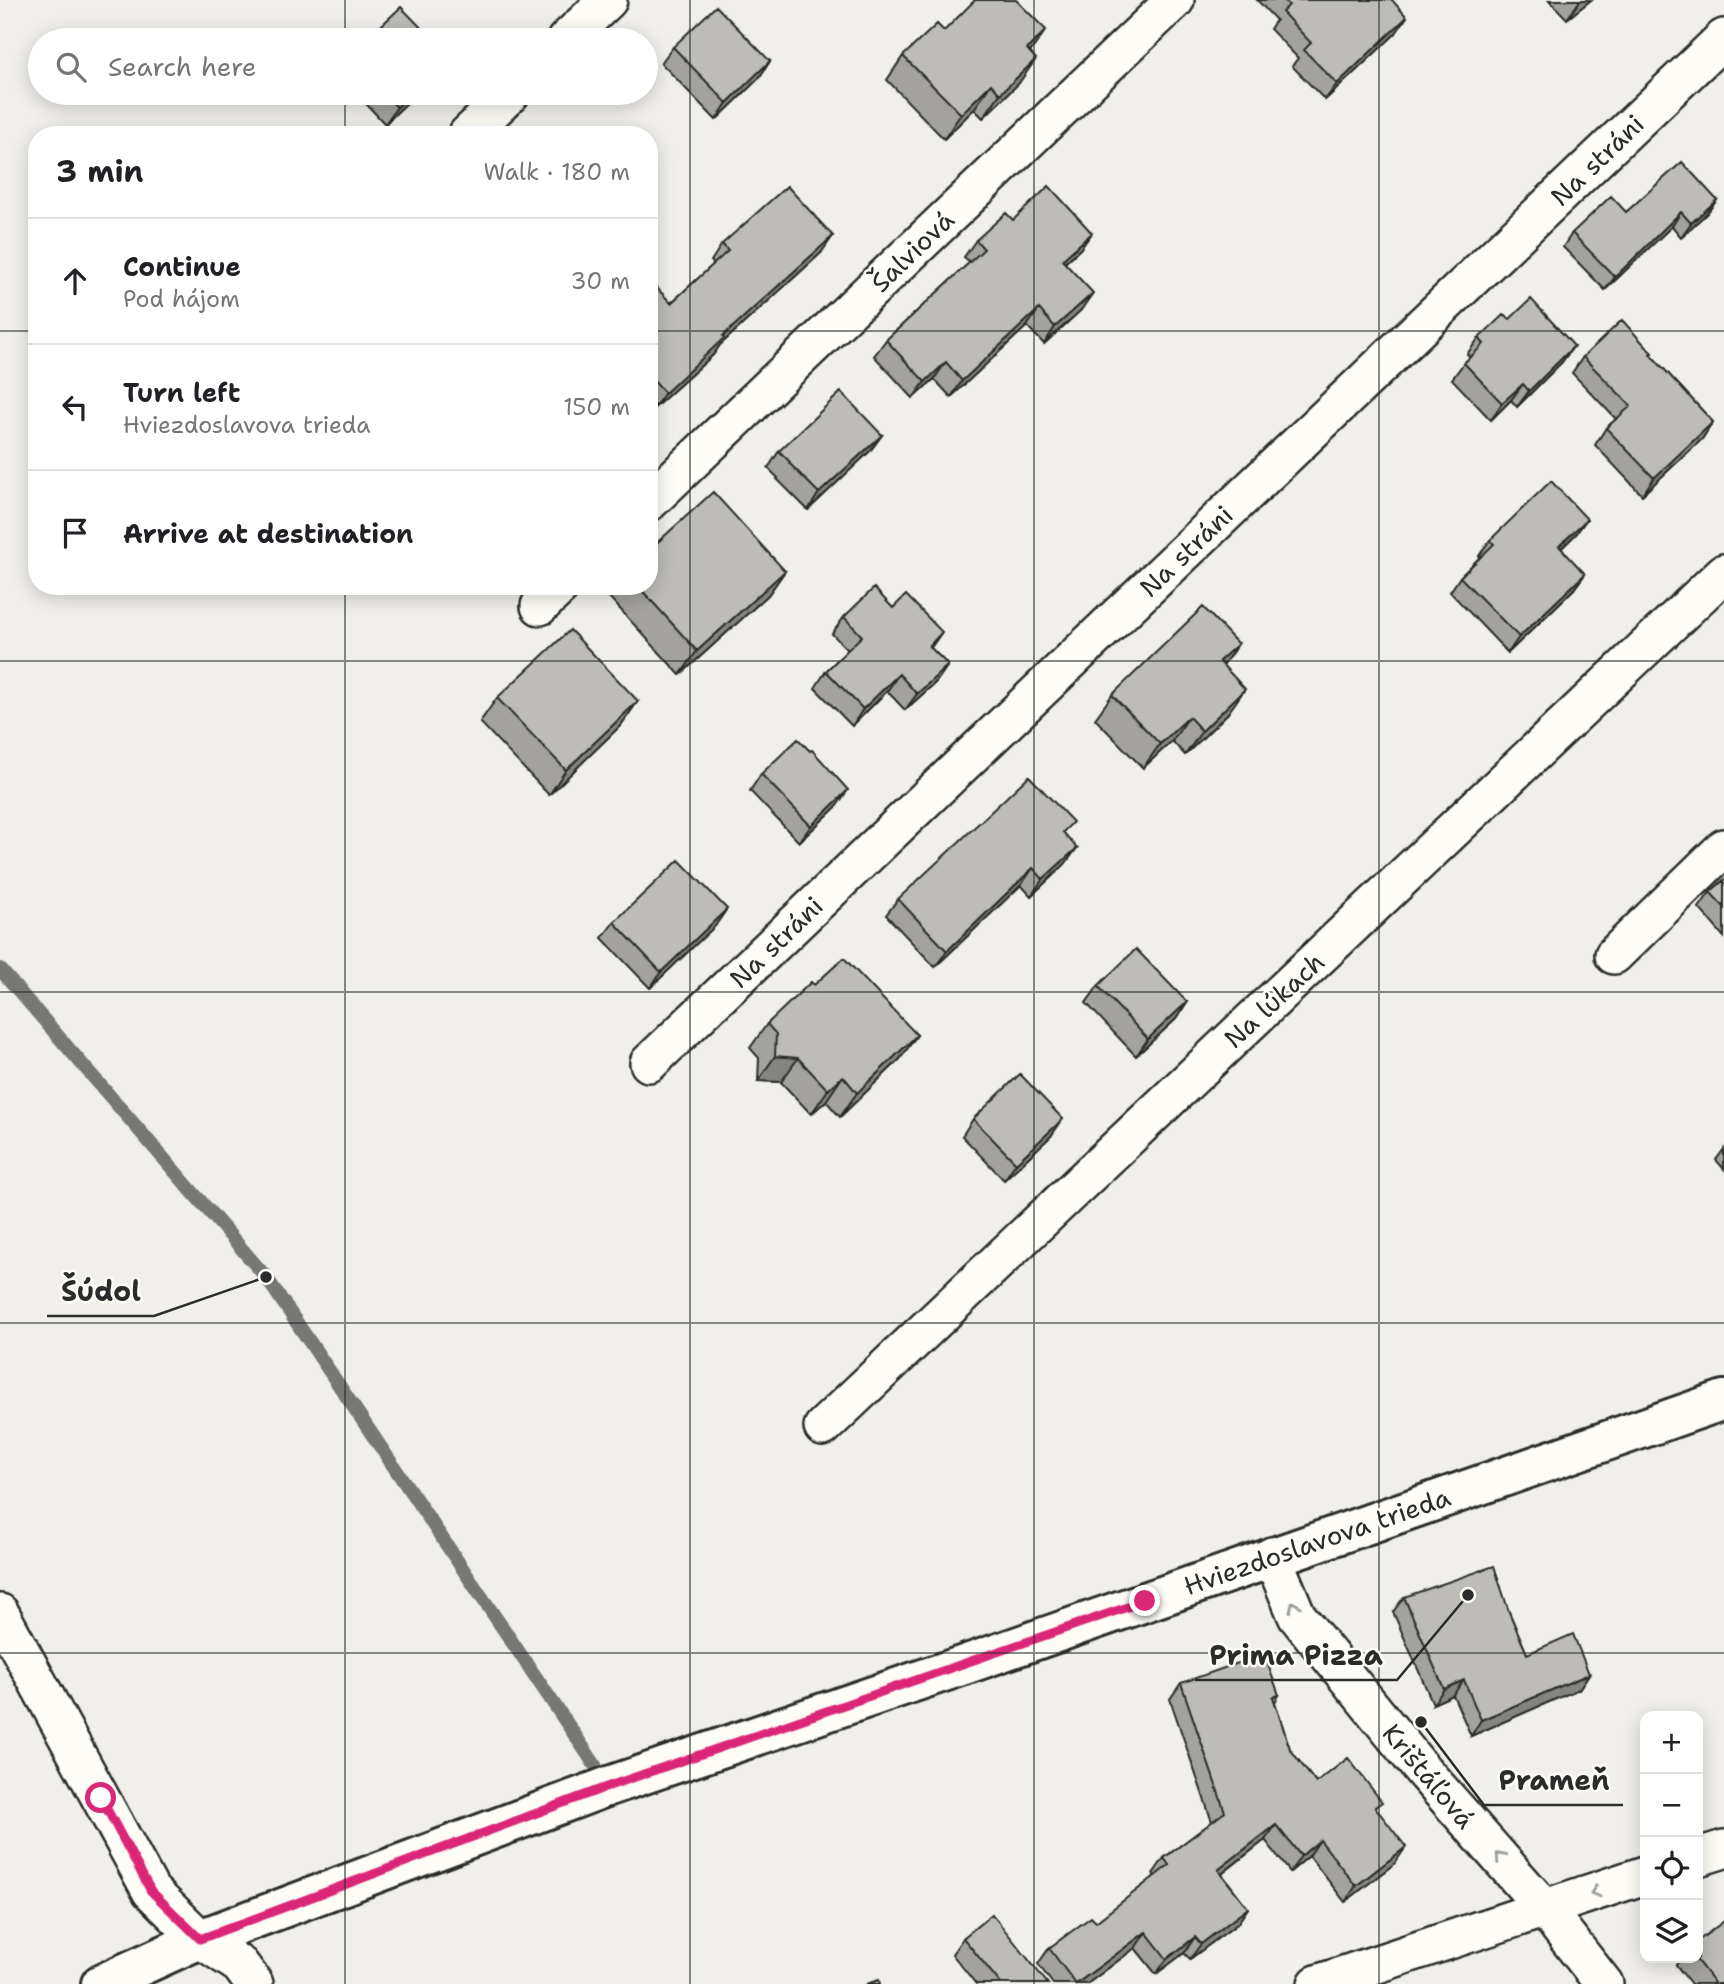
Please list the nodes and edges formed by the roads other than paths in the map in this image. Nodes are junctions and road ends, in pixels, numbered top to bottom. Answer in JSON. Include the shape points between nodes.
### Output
{"nodes":[{"id":1,"x":608,"y":0,"type":"edge"},
{"id":2,"x":1175,"y":0,"type":"edge"},
{"id":3,"x":579,"y":28,"type":"edge"},
{"id":4,"x":1724,"y":38,"type":"edge"},
{"id":5,"x":498,"y":105,"type":"edge"},
{"id":6,"x":476,"y":126,"type":"edge"},
{"id":7,"x":658,"y":493,"type":"edge"},
{"id":8,"x":1724,"y":573,"type":"edge"},
{"id":9,"x":1724,"y":848,"type":"edge"},
{"id":10,"x":1614,"y":955,"type":"dead end"},
{"id":11,"x":649,"y":1063,"type":"dead end"},
{"id":12,"x":1724,"y":1400,"type":"edge"},
{"id":13,"x":823,"y":1427,"type":"dead end"},
{"id":14,"x":1272,"y":1556,"type":"junction"},
{"id":15,"x":0,"y":1613,"type":"edge"},
{"id":16,"x":1724,"y":1849,"type":"edge"},
{"id":17,"x":1703,"y":1855,"type":"edge"},
{"id":18,"x":1640,"y":1877,"type":"edge"},
{"id":19,"x":1545,"y":1909,"type":"junction"},
{"id":20,"x":200,"y":1939,"type":"junction"},
{"id":21,"x":101,"y":1984,"type":"edge"},
{"id":22,"x":254,"y":1984,"type":"edge"},
{"id":23,"x":1317,"y":1984,"type":"edge"},
{"id":24,"x":1604,"y":1984,"type":"edge"}],
"edges":[{"from":1,"to":3,"type":"street"},
{"from":2,"to":7,"type":"street","name":"Šalviová"},
{"from":4,"to":11,"type":"street","name":"Na stráni"},
{"from":5,"to":6,"type":"street"},
{"from":8,"to":13,"type":"street","name":"Na lúkach"},
{"from":9,"to":10,"type":"street"},
{"from":12,"to":14,"type":"street","name":"Hviezdoslavova trieda"},
{"from":19,"to":14,"type":"street","name":"Krištáľová","one_way":true,"via":[[1424,1772],[1297,1616]]},
{"from":14,"to":20,"type":"street","name":"Hviezdoslavova trieda","via":[[609,1786]]},
{"from":15,"to":20,"type":"street","via":[[151,1891]]},
{"from":16,"to":17,"type":"street"},
{"from":18,"to":19,"type":"street","one_way":true},
{"from":19,"to":23,"type":"street"},
{"from":19,"to":24,"type":"street","name":"Krištáľová"},
{"from":20,"to":21,"type":"street","name":"Hviezdoslavova trieda"},
{"from":20,"to":22,"type":"street","via":[[240,1965]]}]}
